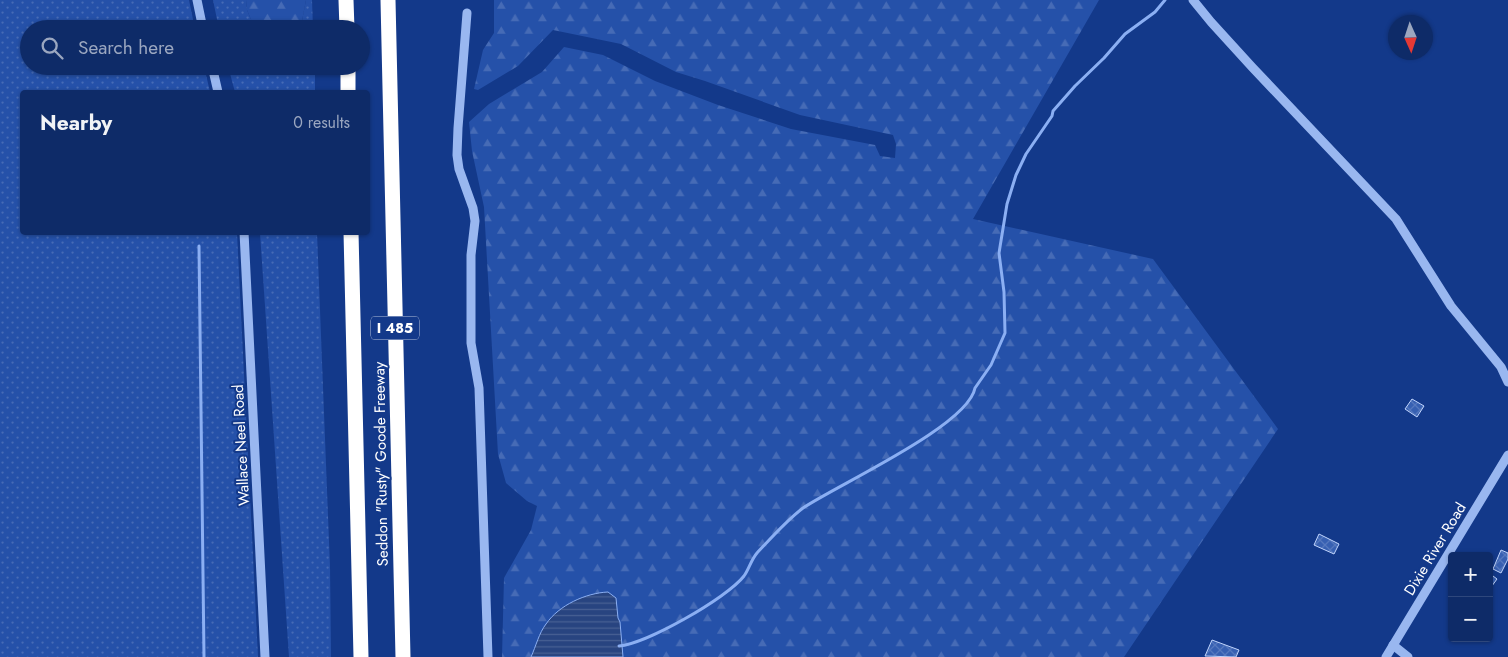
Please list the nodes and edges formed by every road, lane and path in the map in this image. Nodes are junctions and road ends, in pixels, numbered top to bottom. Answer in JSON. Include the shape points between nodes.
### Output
{"nodes":[{"id":1,"x":196,"y":0,"type":"edge"},
{"id":2,"x":346,"y":0,"type":"edge"},
{"id":3,"x":388,"y":0,"type":"edge"},
{"id":4,"x":1193,"y":0,"type":"edge"},
{"id":5,"x":467,"y":13,"type":"dead end"},
{"id":6,"x":201,"y":20,"type":"edge"},
{"id":7,"x":347,"y":20,"type":"edge"},
{"id":8,"x":214,"y":75,"type":"edge"},
{"id":9,"x":348,"y":75,"type":"edge"},
{"id":10,"x":218,"y":90,"type":"edge"},
{"id":11,"x":348,"y":90,"type":"edge"},
{"id":12,"x":244,"y":235,"type":"edge"},
{"id":13,"x":351,"y":235,"type":"edge"},
{"id":14,"x":1508,"y":382,"type":"edge"},
{"id":15,"x":1508,"y":455,"type":"edge"},
{"id":16,"x":1393,"y":645,"type":"junction"},
{"id":17,"x":266,"y":657,"type":"edge"},
{"id":18,"x":361,"y":657,"type":"edge"},
{"id":19,"x":402,"y":657,"type":"edge"},
{"id":20,"x":488,"y":657,"type":"edge"},
{"id":21,"x":1386,"y":657,"type":"edge"},
{"id":22,"x":1408,"y":657,"type":"edge"}],
"edges":[{"from":1,"to":6,"type":"street"},
{"from":2,"to":7,"type":"highway"},
{"from":3,"to":19,"type":"highway","name":"Seddon \"Rusty\" Goode Freeway","number":"I 485"},
{"from":4,"to":14,"type":"street","via":[[1396,218],[1451,306],[1501,367]]},
{"from":5,"to":20,"type":"street","via":[[457,155],[475,221],[471,255],[471,344],[479,388]]},
{"from":8,"to":10,"type":"street"},
{"from":9,"to":11,"type":"highway"},
{"from":12,"to":17,"type":"street","name":"Wallace Neel Road"},
{"from":13,"to":18,"type":"highway","name":"Seddon \"Rusty\" Goode Freeway","number":"I 485"},
{"from":15,"to":16,"type":"street","name":"Dixie River Road"},
{"from":16,"to":21,"type":"street","name":"Dixie River Road"},
{"from":16,"to":22,"type":"street"}]}
